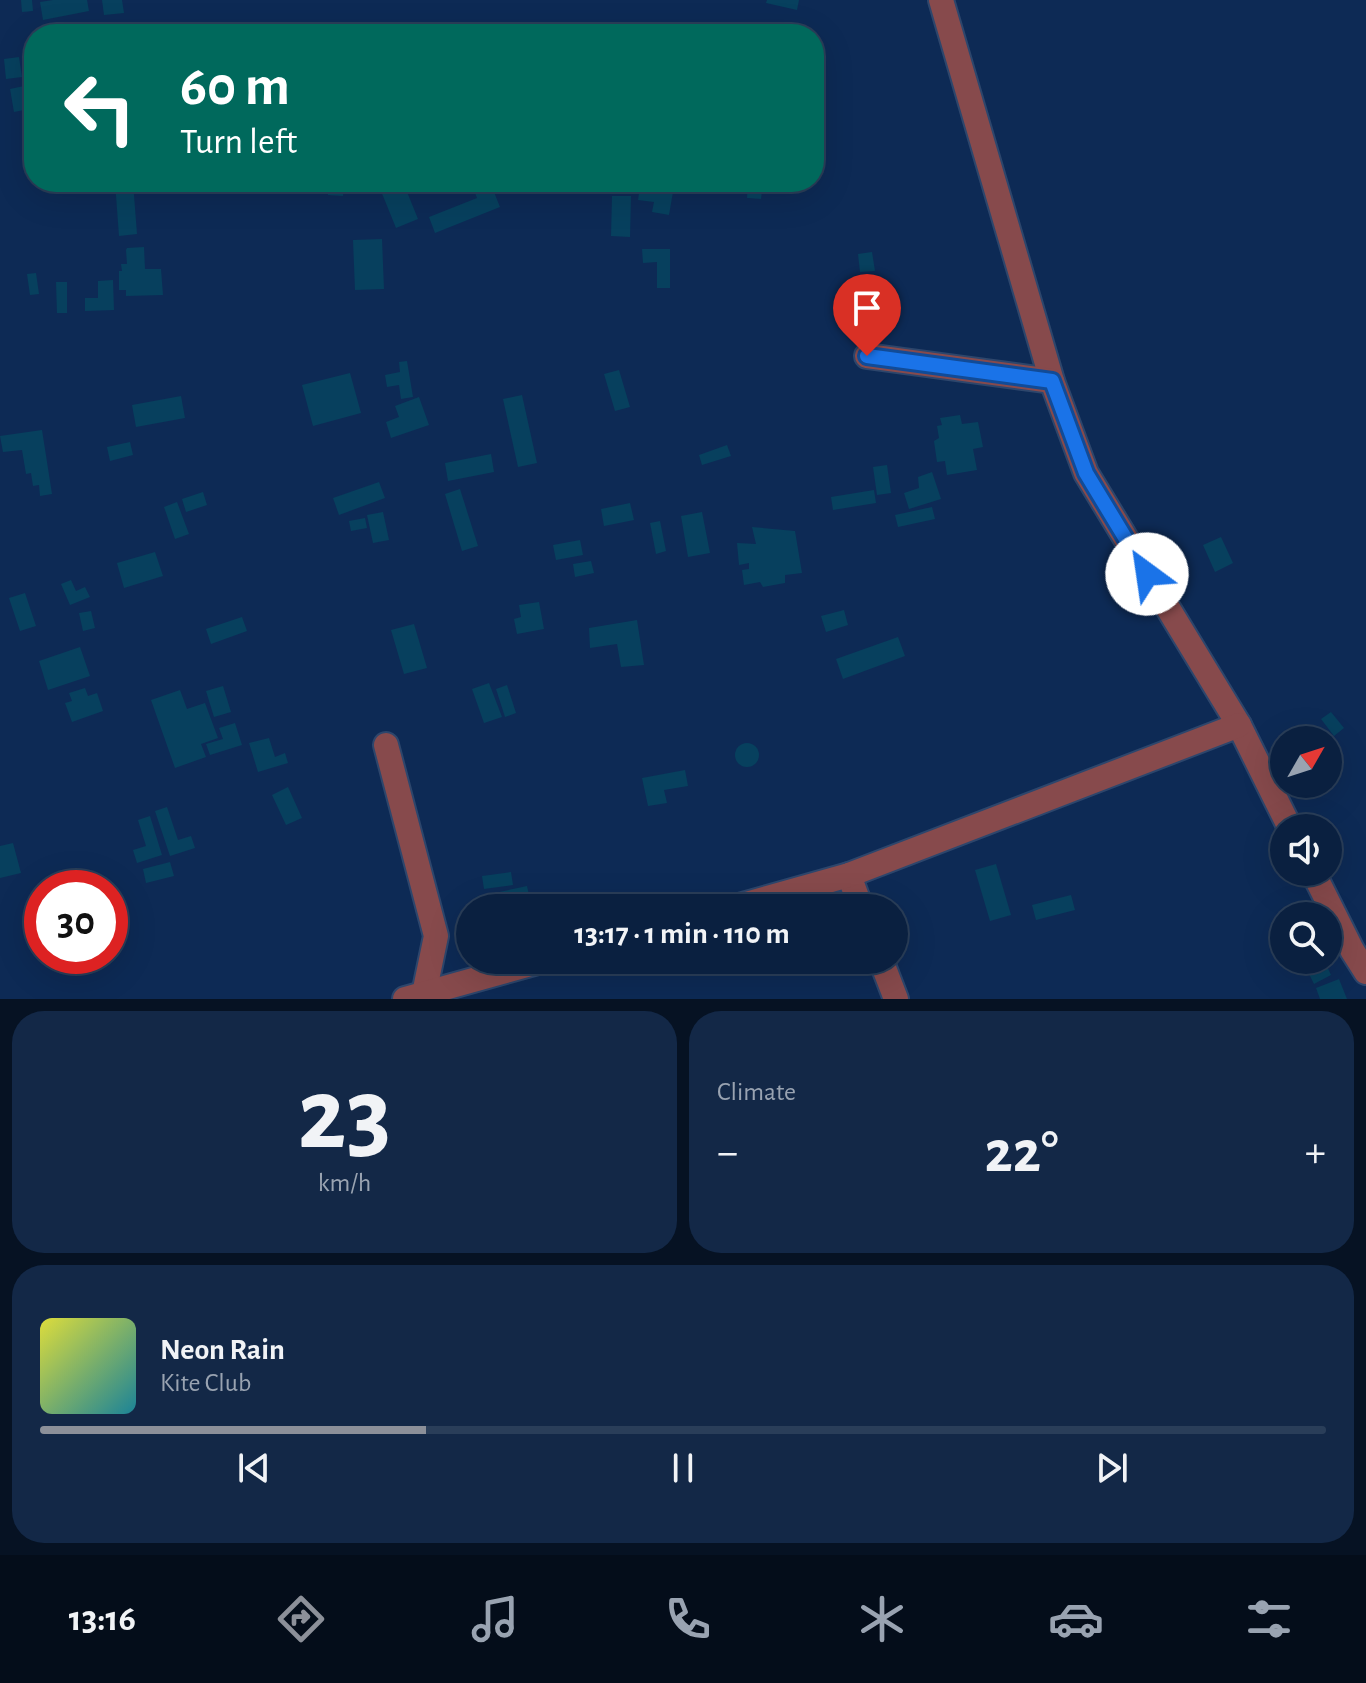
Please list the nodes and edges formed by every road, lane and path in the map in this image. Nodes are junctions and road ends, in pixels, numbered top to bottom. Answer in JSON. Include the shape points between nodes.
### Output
{"nodes":[{"id":1,"x":941,"y":0,"type":"edge"},
{"id":2,"x":867,"y":356,"type":"dead end"},
{"id":3,"x":1052,"y":381,"type":"junction"},
{"id":4,"x":1239,"y":725,"type":"junction"},
{"id":5,"x":386,"y":745,"type":"dead end"},
{"id":6,"x":1283,"y":814,"type":"edge"},
{"id":7,"x":849,"y":875,"type":"junction"},
{"id":8,"x":1320,"y":886,"type":"edge"},
{"id":9,"x":782,"y":894,"type":"edge"},
{"id":10,"x":856,"y":894,"type":"edge"},
{"id":11,"x":1366,"y":972,"type":"edge"},
{"id":12,"x":497,"y":974,"type":"edge"},
{"id":13,"x":886,"y":974,"type":"edge"},
{"id":14,"x":418,"y":997,"type":"edge"},
{"id":15,"x":896,"y":999,"type":"edge"}],
"edges":[{"from":1,"to":3,"type":"street"},
{"from":2,"to":3,"type":"street"},
{"from":3,"to":4,"type":"street","via":[[1086,473]]},
{"from":4,"to":6,"type":"street"},
{"from":4,"to":7,"type":"street"},
{"from":5,"to":14,"type":"street","via":[[436,936]]},
{"from":7,"to":9,"type":"street"},
{"from":7,"to":10,"type":"street"},
{"from":8,"to":11,"type":"street"},
{"from":12,"to":14,"type":"street"},
{"from":13,"to":15,"type":"street"}]}
